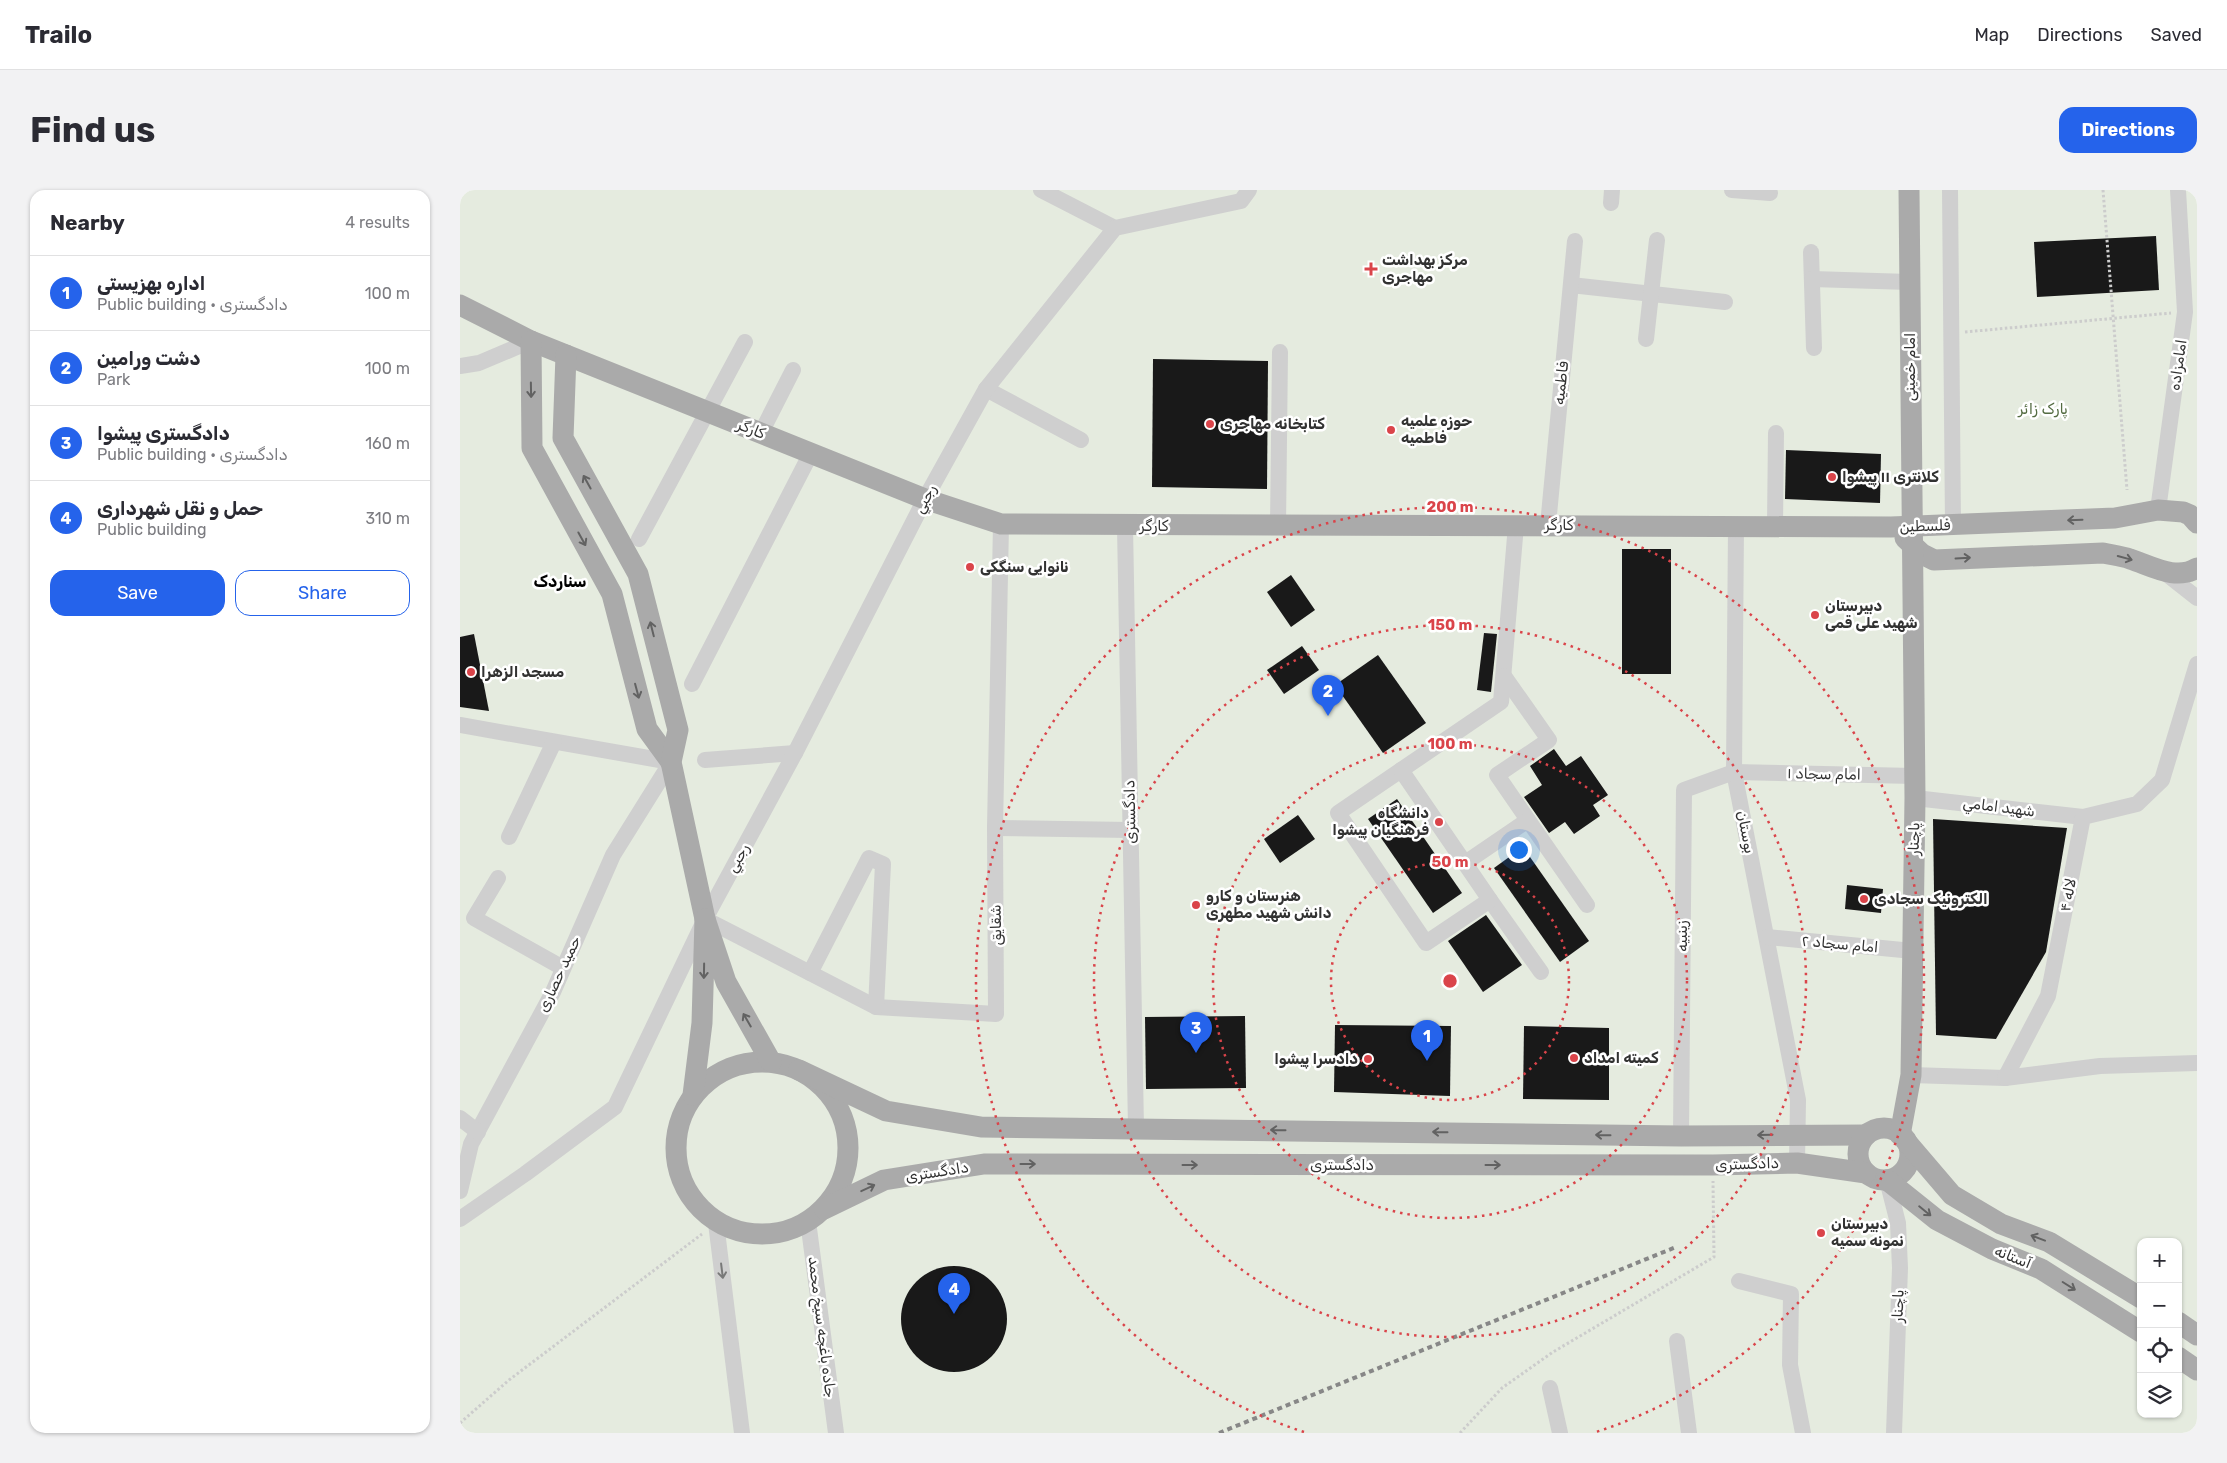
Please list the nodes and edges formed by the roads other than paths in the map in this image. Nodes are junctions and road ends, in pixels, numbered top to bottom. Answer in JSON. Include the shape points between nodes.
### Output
{"nodes":[{"id":1,"x":1041,"y":190,"type":"edge"},
{"id":2,"x":1249,"y":190,"type":"edge"},
{"id":3,"x":1732,"y":190,"type":"edge"},
{"id":4,"x":1910,"y":190,"type":"edge"},
{"id":5,"x":1950,"y":190,"type":"edge"},
{"id":6,"x":2178,"y":190,"type":"edge"},
{"id":7,"x":1770,"y":193,"type":"dead end"},
{"id":8,"x":1115,"y":228,"type":"junction"},
{"id":9,"x":1657,"y":240,"type":"dead end"},
{"id":10,"x":1575,"y":241,"type":"dead end"},
{"id":11,"x":1811,"y":252,"type":"dead end"},
{"id":12,"x":1812,"y":279,"type":"junction"},
{"id":13,"x":1909,"y":282,"type":"junction"},
{"id":14,"x":1571,"y":285,"type":"junction"},
{"id":15,"x":1651,"y":294,"type":"junction"},
{"id":16,"x":1725,"y":302,"type":"dead end"},
{"id":17,"x":460,"y":305,"type":"edge"},
{"id":18,"x":1646,"y":340,"type":"dead end"},
{"id":19,"x":531,"y":341,"type":"junction"},
{"id":20,"x":745,"y":342,"type":"dead end"},
{"id":21,"x":1814,"y":348,"type":"dead end"},
{"id":22,"x":1280,"y":352,"type":"dead end"},
{"id":23,"x":566,"y":355,"type":"junction"},
{"id":24,"x":460,"y":366,"type":"edge"},
{"id":25,"x":793,"y":370,"type":"dead end"},
{"id":26,"x":986,"y":389,"type":"junction"},
{"id":27,"x":708,"y":412,"type":"junction"},
{"id":28,"x":761,"y":433,"type":"junction"},
{"id":29,"x":1776,"y":433,"type":"dead end"},
{"id":30,"x":1081,"y":440,"type":"dead end"},
{"id":31,"x":811,"y":453,"type":"junction"},
{"id":32,"x":925,"y":499,"type":"junction"},
{"id":33,"x":2158,"y":510,"type":"junction"},
{"id":34,"x":2195,"y":517,"type":"edge"},
{"id":35,"x":1998,"y":523,"type":"junction"},
{"id":36,"x":1001,"y":524,"type":"junction"},
{"id":37,"x":1516,"y":525,"type":"junction"},
{"id":38,"x":1548,"y":525,"type":"junction"},
{"id":39,"x":1953,"y":525,"type":"junction"},
{"id":40,"x":1125,"y":526,"type":"junction"},
{"id":41,"x":1278,"y":526,"type":"junction"},
{"id":42,"x":1736,"y":526,"type":"junction"},
{"id":43,"x":1775,"y":526,"type":"junction"},
{"id":44,"x":1904,"y":532,"type":"junction"},
{"id":45,"x":639,"y":539,"type":"dead end"},
{"id":46,"x":1999,"y":556,"type":"junction"},
{"id":47,"x":1934,"y":560,"type":"junction"},
{"id":48,"x":2197,"y":568,"type":"edge"},
{"id":49,"x":2164,"y":572,"type":"junction"},
{"id":50,"x":1912,"y":583,"type":"junction"},
{"id":51,"x":2197,"y":598,"type":"edge"},
{"id":52,"x":2197,"y":664,"type":"edge"},
{"id":53,"x":1504,"y":676,"type":"junction"},
{"id":54,"x":692,"y":684,"type":"dead end"},
{"id":55,"x":460,"y":725,"type":"edge"},
{"id":56,"x":554,"y":742,"type":"junction"},
{"id":57,"x":795,"y":753,"type":"junction"},
{"id":58,"x":705,"y":760,"type":"dead end"},
{"id":59,"x":671,"y":762,"type":"junction"},
{"id":60,"x":1401,"y":770,"type":"junction"},
{"id":61,"x":1734,"y":772,"type":"junction"},
{"id":62,"x":1914,"y":776,"type":"junction"},
{"id":63,"x":1915,"y":798,"type":"junction"},
{"id":64,"x":2083,"y":817,"type":"junction"},
{"id":65,"x":1528,"y":820,"type":"junction"},
{"id":66,"x":995,"y":828,"type":"junction"},
{"id":67,"x":1130,"y":830,"type":"junction"},
{"id":68,"x":510,"y":837,"type":"dead end"},
{"id":69,"x":1465,"y":863,"type":"junction"},
{"id":70,"x":498,"y":878,"type":"dead end"},
{"id":71,"x":1490,"y":900,"type":"junction"},
{"id":72,"x":1587,"y":905,"type":"dead end"},
{"id":73,"x":705,"y":919,"type":"junction"},
{"id":74,"x":1767,"y":937,"type":"junction"},
{"id":75,"x":1912,"y":951,"type":"junction"},
{"id":76,"x":563,"y":968,"type":"junction"},
{"id":77,"x":1541,"y":972,"type":"dead end"},
{"id":78,"x":810,"y":973,"type":"junction"},
{"id":79,"x":876,"y":1006,"type":"junction"},
{"id":80,"x":771,"y":1062,"type":"junction"},
{"id":81,"x":2197,"y":1063,"type":"edge"},
{"id":82,"x":799,"y":1070,"type":"junction"},
{"id":83,"x":1911,"y":1075,"type":"junction"},
{"id":84,"x":2005,"y":1078,"type":"junction"},
{"id":85,"x":694,"y":1095,"type":"junction"},
{"id":86,"x":460,"y":1118,"type":"edge"},
{"id":87,"x":1136,"y":1128,"type":"junction"},
{"id":88,"x":478,"y":1132,"type":"junction"},
{"id":89,"x":1799,"y":1134,"type":"junction"},
{"id":90,"x":1866,"y":1135,"type":"junction"},
{"id":91,"x":1681,"y":1136,"type":"junction"},
{"id":92,"x":1903,"y":1137,"type":"junction"},
{"id":93,"x":1797,"y":1163,"type":"junction"},
{"id":94,"x":1866,"y":1173,"type":"junction"},
{"id":95,"x":1887,"y":1180,"type":"junction"},
{"id":96,"x":460,"y":1191,"type":"edge"},
{"id":97,"x":816,"y":1215,"type":"junction"},
{"id":98,"x":460,"y":1219,"type":"edge"},
{"id":99,"x":716,"y":1223,"type":"junction"},
{"id":100,"x":1739,"y":1281,"type":"dead end"},
{"id":101,"x":2137,"y":1296,"type":"edge"},
{"id":102,"x":2182,"y":1325,"type":"edge"},
{"id":103,"x":2137,"y":1329,"type":"edge"},
{"id":104,"x":2197,"y":1335,"type":"edge"},
{"id":105,"x":1677,"y":1341,"type":"dead end"},
{"id":106,"x":2182,"y":1360,"type":"edge"},
{"id":107,"x":2197,"y":1370,"type":"edge"},
{"id":108,"x":1550,"y":1388,"type":"dead end"},
{"id":109,"x":742,"y":1433,"type":"edge"},
{"id":110,"x":836,"y":1433,"type":"edge"},
{"id":111,"x":1560,"y":1433,"type":"edge"},
{"id":112,"x":1689,"y":1433,"type":"edge"},
{"id":113,"x":1803,"y":1433,"type":"edge"},
{"id":114,"x":1894,"y":1433,"type":"edge"}],
"edges":[{"from":1,"to":8,"type":"street"},
{"from":2,"to":8,"type":"street","via":[[1241,201]]},
{"from":3,"to":7,"type":"street"},
{"from":4,"to":13,"type":"main road","name":"امام خمینی"},
{"from":5,"to":39,"type":"street"},
{"from":6,"to":33,"type":"street","name":"امامزاده","via":[[2185,312]]},
{"from":8,"to":26,"type":"street","name":"رجبي"},
{"from":9,"to":15,"type":"street"},
{"from":10,"to":14,"type":"street","name":"فاطميه"},
{"from":11,"to":12,"type":"street"},
{"from":12,"to":13,"type":"street"},
{"from":12,"to":21,"type":"street"},
{"from":13,"to":44,"type":"main road","name":"امام خمینی"},
{"from":14,"to":15,"type":"street"},
{"from":14,"to":38,"type":"street","name":"فاطميه"},
{"from":15,"to":16,"type":"street"},
{"from":15,"to":18,"type":"street"},
{"from":17,"to":19,"type":"main road","name":"کارگر"},
{"from":19,"to":23,"type":"main road","name":"کارگر"},
{"from":19,"to":24,"type":"street","via":[[479,363]]},
{"from":19,"to":59,"type":"main road","one_way":true,"via":[[532,448],[612,594],[647,730]]},
{"from":20,"to":27,"type":"street"},
{"from":22,"to":41,"type":"street"},
{"from":23,"to":27,"type":"main road","name":"کارگر"},
{"from":59,"to":23,"type":"main road","one_way":true,"via":[[678,730],[638,574],[563,438]]},
{"from":25,"to":28,"type":"street"},
{"from":26,"to":30,"type":"street"},
{"from":26,"to":32,"type":"street","name":"رجبي"},
{"from":27,"to":28,"type":"main road","name":"کارگر"},
{"from":27,"to":45,"type":"street"},
{"from":28,"to":31,"type":"main road","name":"کارگر"},
{"from":29,"to":43,"type":"street"},
{"from":31,"to":32,"type":"main road","name":"کارگر"},
{"from":31,"to":54,"type":"street"},
{"from":32,"to":36,"type":"main road","name":"کارگر"},
{"from":32,"to":57,"type":"street","name":"رجبي"},
{"from":33,"to":34,"type":"main road","name":"فلسطین"},
{"from":33,"to":35,"type":"main road","name":"فلسطین","one_way":true,"via":[[2115,518]]},
{"from":35,"to":39,"type":"main road","name":"فلسطین"},
{"from":35,"to":46,"type":"main road"},
{"from":36,"to":40,"type":"main road","name":"کارگر"},
{"from":36,"to":66,"type":"street","name":"شقايق"},
{"from":37,"to":38,"type":"main road","name":"کارگر"},
{"from":37,"to":41,"type":"main road","name":"کارگر"},
{"from":37,"to":53,"type":"street"},
{"from":38,"to":42,"type":"main road","name":"کارگر"},
{"from":39,"to":44,"type":"main road","name":"فلسطین"},
{"from":40,"to":41,"type":"main road","name":"کارگر"},
{"from":40,"to":67,"type":"street","name":"دادگستری"},
{"from":42,"to":43,"type":"main road","name":"کارگر"},
{"from":42,"to":61,"type":"street","name":"بوستان"},
{"from":43,"to":44,"type":"main road","name":"کارگر"},
{"from":44,"to":47,"type":"main road","name":"فلسطین","via":[[1922,554]]},
{"from":44,"to":50,"type":"main road","name":"پاچنار"},
{"from":47,"to":46,"type":"main road","one_way":true},
{"from":46,"to":49,"type":"main road","one_way":true,"via":[[2103,553]]},
{"from":47,"to":50,"type":"main road"},
{"from":48,"to":49,"type":"main road","via":[[2184,574]]},
{"from":49,"to":51,"type":"street"},
{"from":50,"to":62,"type":"main road","name":"پاچنار"},
{"from":52,"to":64,"type":"street","via":[[2162,780],[2137,804]]},
{"from":53,"to":60,"type":"street","via":[[1501,702]]},
{"from":53,"to":65,"type":"street","via":[[1549,740],[1497,775]]},
{"from":55,"to":56,"type":"street"},
{"from":56,"to":59,"type":"street"},
{"from":56,"to":68,"type":"street"},
{"from":57,"to":58,"type":"street"},
{"from":57,"to":73,"type":"street","name":"رجبي"},
{"from":59,"to":73,"type":"main road"},
{"from":59,"to":76,"type":"street","name":"حمید حصاری","via":[[613,855]]},
{"from":60,"to":69,"type":"street"},
{"from":60,"to":71,"type":"street","via":[[1338,813],[1426,943]]},
{"from":61,"to":62,"type":"street","name":"امام سجاد ۱"},
{"from":61,"to":74,"type":"street","name":"بوستان"},
{"from":61,"to":91,"type":"street","name":"زينبيه","via":[[1684,790]]},
{"from":62,"to":63,"type":"main road","name":"پاچنار"},
{"from":63,"to":64,"type":"street","name":"شهيد امامي"},
{"from":63,"to":75,"type":"main road","name":"پاچنار"},
{"from":64,"to":84,"type":"street","name":"لاله ۴","via":[[2048,996]]},
{"from":65,"to":69,"type":"street"},
{"from":65,"to":72,"type":"street"},
{"from":66,"to":67,"type":"street"},
{"from":66,"to":79,"type":"street","name":"شقايق","via":[[996,1014]]},
{"from":67,"to":87,"type":"street","name":"دادگستری"},
{"from":69,"to":71,"type":"street"},
{"from":70,"to":76,"type":"street","via":[[474,918]]},
{"from":71,"to":77,"type":"street"},
{"from":73,"to":78,"type":"street","name":"شقايق"},
{"from":80,"to":73,"type":"main road","one_way":true,"via":[[726,982]]},
{"from":73,"to":85,"type":"main road","one_way":true,"via":[[702,1023]]},
{"from":73,"to":98,"type":"street","via":[[615,1107]]},
{"from":74,"to":75,"type":"street","name":"امام سجاد ۲"},
{"from":74,"to":89,"type":"street","name":"بوستان","via":[[1798,1100]]},
{"from":75,"to":83,"type":"main road","name":"پاچنار"},
{"from":76,"to":88,"type":"street","name":"حمید حصاری"},
{"from":78,"to":79,"type":"street","name":"شقايق"},
{"from":78,"to":79,"type":"street","via":[[869,858],[883,864]]},
{"from":80,"to":82,"type":"main road"},
{"from":80,"to":85,"type":"main road","via":[[742,1064],[715,1075]]},
{"from":81,"to":84,"type":"street","via":[[2100,1066]]},
{"from":82,"to":87,"type":"main road","name":"دادگستری","via":[[886,1111],[981,1127]]},
{"from":82,"to":97,"type":"main road","via":[[823,1087],[839,1109],[847,1134],[847,1161],[840,1186]]},
{"from":83,"to":84,"type":"street"},
{"from":83,"to":92,"type":"main road","name":"پاچنار"},
{"from":85,"to":99,"type":"main road","via":[[680,1120],[675,1149],[680,1178],[695,1203]]},
{"from":86,"to":88,"type":"street"},
{"from":91,"to":87,"type":"main road","name":"دادگستری","one_way":true},
{"from":88,"to":96,"type":"street","name":"حمید حصاری","via":[[471,1144]]},
{"from":89,"to":90,"type":"main road","name":"دادگستری"},
{"from":89,"to":91,"type":"main road","name":"دادگستری","one_way":true},
{"from":89,"to":93,"type":"street","name":"بوستان"},
{"from":90,"to":92,"type":"main road","via":[[1887,1129]]},
{"from":90,"to":94,"type":"main road","via":[[1858,1150]]},
{"from":92,"to":95,"type":"main road","via":[[1910,1155],[1906,1169]]},
{"from":101,"to":92,"type":"main road","name":"آستانه","one_way":true,"via":[[2049,1242],[2002,1224],[1952,1195]]},
{"from":93,"to":94,"type":"main road","name":"دادگستری"},
{"from":97,"to":93,"type":"main road","name":"دادگستری","one_way":true,"via":[[884,1180],[984,1164]]},
{"from":94,"to":95,"type":"main road"},
{"from":95,"to":103,"type":"main road","name":"آستانه","one_way":true,"via":[[1937,1220],[1992,1249],[2041,1269]]},
{"from":95,"to":114,"type":"street","name":"پاچنار","via":[[1898,1223],[1900,1268]]},
{"from":97,"to":99,"type":"main road","via":[[773,1234],[744,1233]]},
{"from":97,"to":110,"type":"street","name":"جاده باغچه سیخ محمد"},
{"from":99,"to":109,"type":"street","one_way":true},
{"from":100,"to":113,"type":"street","via":[[1791,1294],[1790,1365]]},
{"from":102,"to":104,"type":"main road"},
{"from":105,"to":112,"type":"street"},
{"from":106,"to":107,"type":"main road"},
{"from":108,"to":111,"type":"street"}]}
